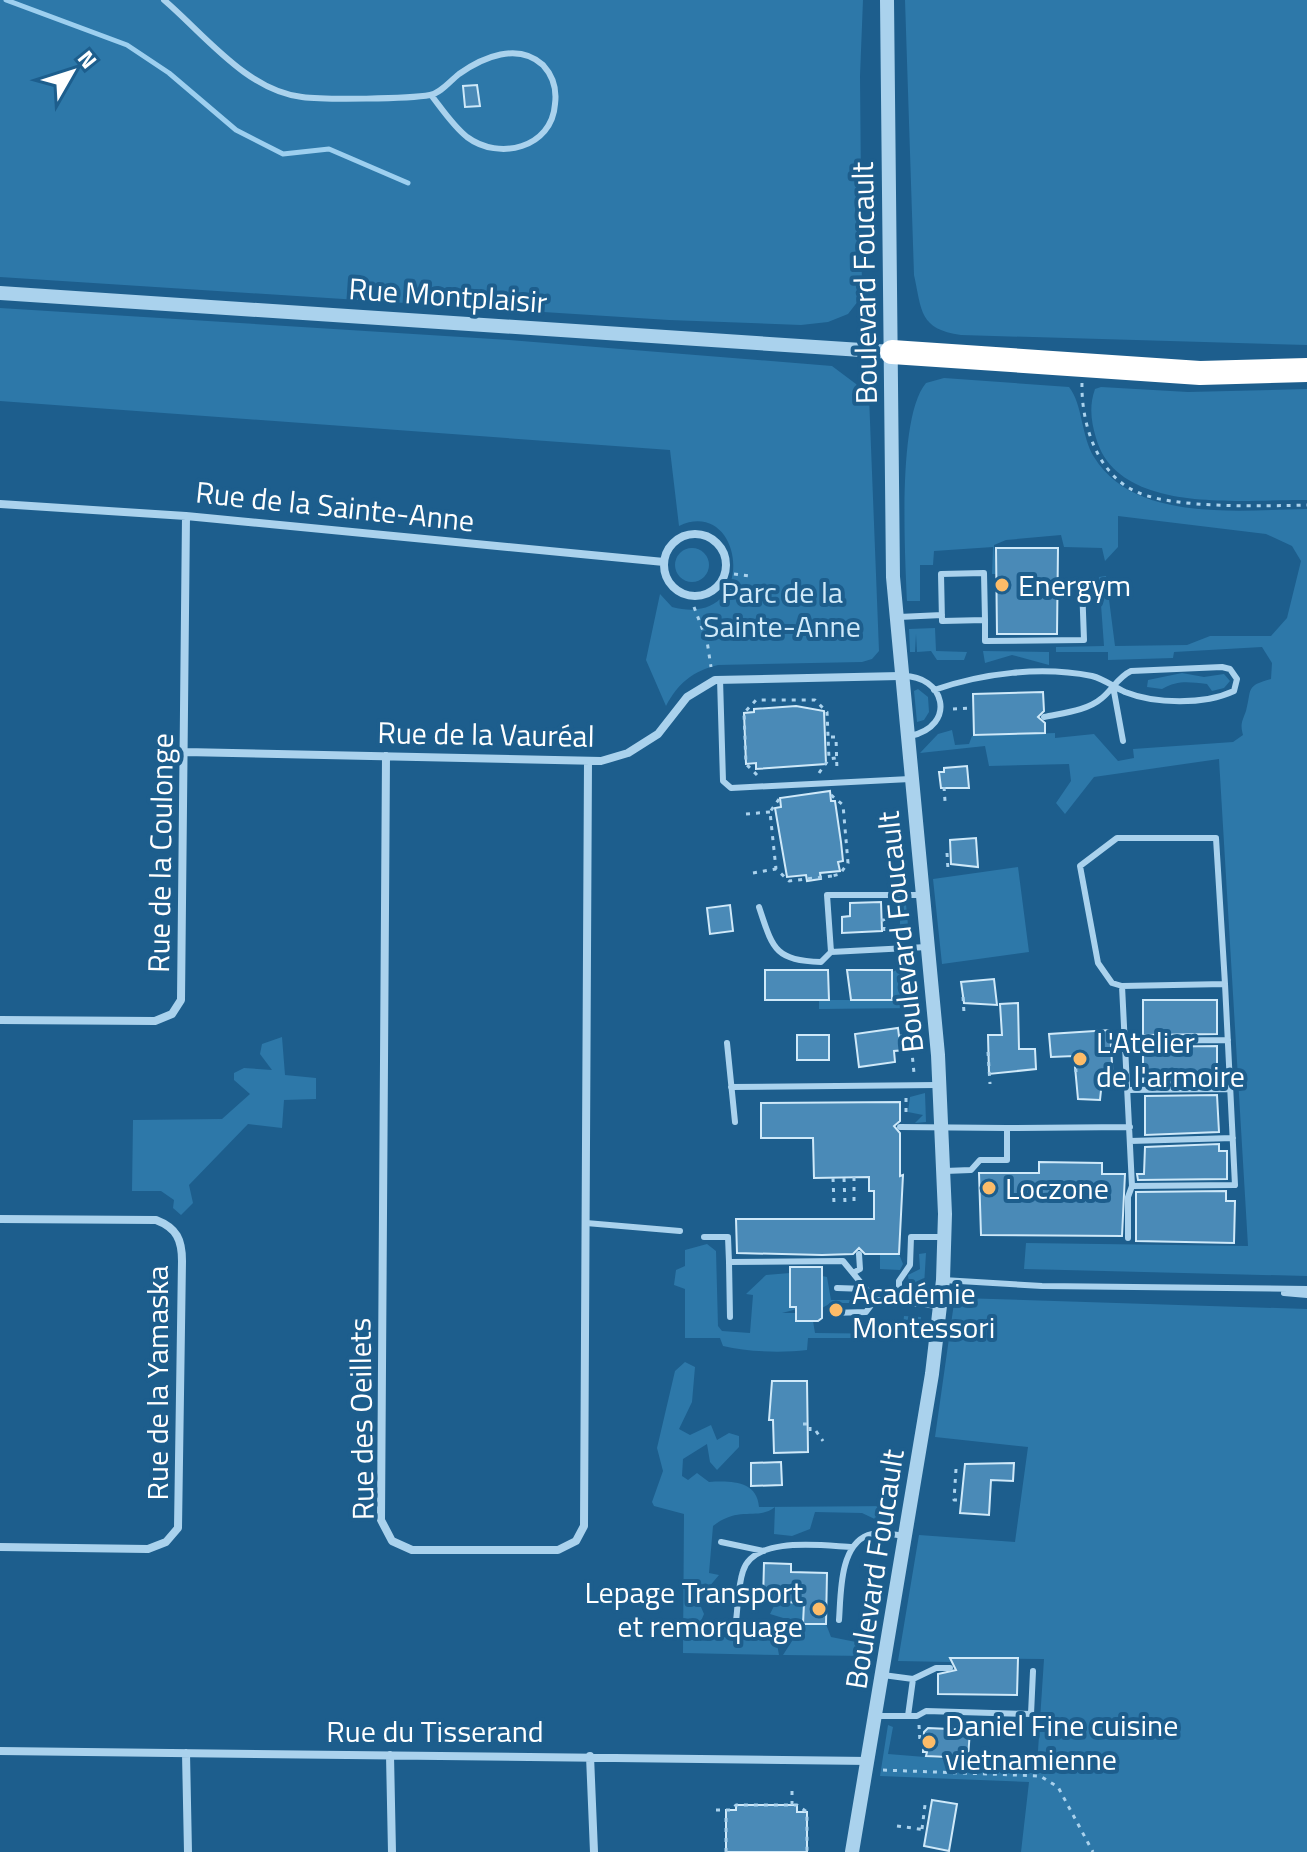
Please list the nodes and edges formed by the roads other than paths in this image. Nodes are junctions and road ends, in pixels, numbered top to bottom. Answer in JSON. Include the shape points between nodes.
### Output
{"nodes":[{"id":1,"x":164,"y":0,"type":"edge"},
{"id":2,"x":887,"y":0,"type":"edge"},
{"id":3,"x":431,"y":95,"type":"junction"},
{"id":4,"x":0,"y":293,"type":"edge"},
{"id":5,"x":892,"y":352,"type":"junction"},
{"id":6,"x":1307,"y":364,"type":"edge"},
{"id":7,"x":1307,"y":370,"type":"edge"},
{"id":8,"x":1271,"y":371,"type":"junction"},
{"id":9,"x":0,"y":504,"type":"edge"},
{"id":10,"x":186,"y":516,"type":"junction"},
{"id":11,"x":664,"y":562,"type":"junction"},
{"id":12,"x":1082,"y":585,"type":"dead end"},
{"id":13,"x":996,"y":609,"type":"dead end"},
{"id":14,"x":985,"y":610,"type":"junction"},
{"id":15,"x":942,"y":615,"type":"junction"},
{"id":16,"x":895,"y":617,"type":"junction"},
{"id":17,"x":985,"y":623,"type":"junction"},
{"id":18,"x":997,"y":626,"type":"dead end"},
{"id":19,"x":900,"y":676,"type":"junction"},
{"id":20,"x":720,"y":679,"type":"junction"},
{"id":21,"x":1113,"y":686,"type":"junction"},
{"id":22,"x":934,"y":690,"type":"junction"},
{"id":23,"x":1044,"y":717,"type":"dead end"},
{"id":24,"x":906,"y":737,"type":"junction"},
{"id":25,"x":1123,"y":741,"type":"dead end"},
{"id":26,"x":185,"y":752,"type":"junction"},
{"id":27,"x":386,"y":756,"type":"junction"},
{"id":28,"x":588,"y":762,"type":"junction"},
{"id":29,"x":910,"y":779,"type":"junction"},
{"id":30,"x":922,"y":895,"type":"junction"},
{"id":31,"x":759,"y":907,"type":"dead end"},
{"id":32,"x":927,"y":947,"type":"junction"},
{"id":33,"x":831,"y":952,"type":"junction"},
{"id":34,"x":1225,"y":984,"type":"junction"},
{"id":35,"x":1122,"y":986,"type":"junction"},
{"id":36,"x":0,"y":1020,"type":"edge"},
{"id":37,"x":1228,"y":1040,"type":"junction"},
{"id":38,"x":1125,"y":1041,"type":"junction"},
{"id":39,"x":727,"y":1043,"type":"dead end"},
{"id":40,"x":941,"y":1085,"type":"junction"},
{"id":41,"x":731,"y":1087,"type":"junction"},
{"id":42,"x":1230,"y":1089,"type":"junction"},
{"id":43,"x":1128,"y":1090,"type":"junction"},
{"id":44,"x":735,"y":1122,"type":"dead end"},
{"id":45,"x":900,"y":1127,"type":"dead end"},
{"id":46,"x":1130,"y":1127,"type":"junction"},
{"id":47,"x":1007,"y":1128,"type":"junction"},
{"id":48,"x":943,"y":1129,"type":"junction"},
{"id":49,"x":1233,"y":1138,"type":"junction"},
{"id":50,"x":1130,"y":1141,"type":"junction"},
{"id":51,"x":945,"y":1171,"type":"junction"},
{"id":52,"x":1132,"y":1186,"type":"junction"},
{"id":53,"x":0,"y":1219,"type":"edge"},
{"id":54,"x":586,"y":1223,"type":"junction"},
{"id":55,"x":680,"y":1231,"type":"dead end"},
{"id":56,"x":704,"y":1237,"type":"dead end"},
{"id":57,"x":944,"y":1237,"type":"junction"},
{"id":58,"x":1128,"y":1238,"type":"dead end"},
{"id":59,"x":859,"y":1254,"type":"dead end"},
{"id":60,"x":729,"y":1262,"type":"junction"},
{"id":61,"x":853,"y":1273,"type":"junction"},
{"id":62,"x":943,"y":1280,"type":"junction"},
{"id":63,"x":837,"y":1288,"type":"dead end"},
{"id":64,"x":866,"y":1289,"type":"junction"},
{"id":65,"x":1307,"y":1289,"type":"edge"},
{"id":66,"x":1257,"y":1291,"type":"junction"},
{"id":67,"x":1307,"y":1295,"type":"edge"},
{"id":68,"x":875,"y":1300,"type":"junction"},
{"id":69,"x":899,"y":1301,"type":"junction"},
{"id":70,"x":940,"y":1306,"type":"junction"},
{"id":71,"x":831,"y":1313,"type":"dead end"},
{"id":72,"x":730,"y":1317,"type":"dead end"},
{"id":73,"x":906,"y":1536,"type":"junction"},
{"id":74,"x":721,"y":1542,"type":"dead end"},
{"id":75,"x":0,"y":1547,"type":"edge"},
{"id":76,"x":853,"y":1547,"type":"junction"},
{"id":77,"x":764,"y":1551,"type":"junction"},
{"id":78,"x":839,"y":1620,"type":"dead end"},
{"id":79,"x":736,"y":1621,"type":"dead end"},
{"id":80,"x":950,"y":1668,"type":"dead end"},
{"id":81,"x":1033,"y":1671,"type":"dead end"},
{"id":82,"x":883,"y":1675,"type":"junction"},
{"id":83,"x":913,"y":1679,"type":"junction"},
{"id":84,"x":876,"y":1716,"type":"junction"},
{"id":85,"x":908,"y":1716,"type":"junction"},
{"id":86,"x":0,"y":1751,"type":"edge"},
{"id":87,"x":186,"y":1753,"type":"junction"},
{"id":88,"x":390,"y":1755,"type":"junction"},
{"id":89,"x":590,"y":1756,"type":"junction"},
{"id":90,"x":868,"y":1765,"type":"junction"},
{"id":91,"x":188,"y":1852,"type":"edge"},
{"id":92,"x":392,"y":1852,"type":"edge"},
{"id":93,"x":594,"y":1852,"type":"edge"},
{"id":94,"x":852,"y":1852,"type":"edge"}],
"edges":[{"from":1,"to":3,"type":"lane","via":[[222,56],[300,97]]},
{"from":2,"to":5,"type":"street","name":"Boulevard Foucault"},
{"from":3,"to":3,"type":"lane","via":[[489,58],[508,52],[539,62],[556,90],[550,125],[540,137],[508,150],[469,138]]},
{"from":4,"to":5,"type":"street","name":"Rue Montplaisir"},
{"from":5,"to":8,"type":"highway","via":[[1200,373]]},
{"from":5,"to":16,"type":"street","name":"Boulevard Foucault"},
{"from":6,"to":8,"type":"highway"},
{"from":7,"to":8,"type":"highway"},
{"from":9,"to":10,"type":"street","name":"Rue de la Sainte-Anne"},
{"from":10,"to":11,"type":"street","name":"Rue de la Sainte-Anne"},
{"from":10,"to":26,"type":"street","name":"Rue de la Coulonge"},
{"from":11,"to":11,"type":"street","via":[[673,544],[691,534],[701,535],[719,545],[725,574],[705,595],[684,594],[669,582]]},
{"from":12,"to":17,"type":"lane","via":[[1084,640],[985,641]]},
{"from":13,"to":14,"type":"lane"},
{"from":14,"to":15,"type":"lane","via":[[984,573],[941,574]]},
{"from":14,"to":17,"type":"lane"},
{"from":15,"to":16,"type":"lane"},
{"from":15,"to":17,"type":"lane","via":[[942,621]]},
{"from":16,"to":19,"type":"street","name":"Boulevard Foucault"},
{"from":17,"to":18,"type":"lane"},
{"from":19,"to":20,"type":"street","name":"Rue de la Vauréal"},
{"from":19,"to":22,"type":"lane","via":[[920,678]]},
{"from":19,"to":24,"type":"street","name":"Boulevard Foucault"},
{"from":20,"to":28,"type":"street","name":"Rue de la Vauréal","via":[[687,697],[667,725],[644,744],[612,759]]},
{"from":20,"to":29,"type":"lane","via":[[726,786],[756,789]]},
{"from":21,"to":21,"type":"lane","via":[[1147,699],[1167,700],[1219,697],[1238,685],[1234,673],[1222,667],[1131,671]]},
{"from":21,"to":22,"type":"lane","via":[[1070,673],[1012,674],[965,679]]},
{"from":21,"to":23,"type":"lane","via":[[1093,704]]},
{"from":21,"to":25,"type":"lane"},
{"from":22,"to":24,"type":"lane","via":[[941,710],[930,730]]},
{"from":24,"to":29,"type":"street","name":"Boulevard Foucault"},
{"from":26,"to":27,"type":"street","name":"Rue de la Vauréal"},
{"from":26,"to":36,"type":"street","name":"Rue de la Coulonge","via":[[178,1008],[165,1018],[145,1022]]},
{"from":27,"to":28,"type":"street","name":"Rue de la Vauréal"},
{"from":27,"to":54,"type":"street","name":"Rue des Oeillets","via":[[381,1520],[398,1545],[412,1550],[548,1552],[568,1546],[581,1534]]},
{"from":28,"to":54,"type":"street","name":"Rue des Oeillets"},
{"from":29,"to":30,"type":"street","name":"Boulevard Foucault"},
{"from":30,"to":32,"type":"street","name":"Boulevard Foucault"},
{"from":30,"to":33,"type":"lane","via":[[827,895]]},
{"from":31,"to":33,"type":"lane","via":[[770,942],[781,955],[821,962]]},
{"from":32,"to":33,"type":"lane"},
{"from":32,"to":40,"type":"street","name":"Boulevard Foucault"},
{"from":34,"to":35,"type":"lane"},
{"from":34,"to":35,"type":"lane","via":[[1216,838],[1117,838],[1080,866],[1098,963],[1112,983]]},
{"from":34,"to":37,"type":"lane"},
{"from":35,"to":38,"type":"lane"},
{"from":37,"to":38,"type":"lane"},
{"from":37,"to":42,"type":"lane"},
{"from":38,"to":43,"type":"lane"},
{"from":39,"to":41,"type":"lane"},
{"from":40,"to":41,"type":"lane"},
{"from":40,"to":48,"type":"street","name":"Boulevard Foucault"},
{"from":41,"to":44,"type":"lane"},
{"from":42,"to":43,"type":"lane"},
{"from":42,"to":49,"type":"lane"},
{"from":43,"to":46,"type":"lane"},
{"from":45,"to":48,"type":"lane"},
{"from":46,"to":47,"type":"lane"},
{"from":46,"to":50,"type":"lane"},
{"from":47,"to":48,"type":"lane"},
{"from":47,"to":51,"type":"lane","via":[[1007,1160],[980,1160],[971,1170]]},
{"from":48,"to":51,"type":"street","name":"Boulevard Foucault"},
{"from":49,"to":50,"type":"lane"},
{"from":49,"to":52,"type":"lane","via":[[1235,1185]]},
{"from":50,"to":52,"type":"lane"},
{"from":51,"to":57,"type":"street","name":"Boulevard Foucault"},
{"from":52,"to":58,"type":"lane"},
{"from":53,"to":75,"type":"street","name":"Rue de la Yamaska","via":[[156,1220],[176,1233],[182,1254],[178,1528],[166,1542],[148,1549]]},
{"from":54,"to":55,"type":"lane"},
{"from":56,"to":60,"type":"lane","via":[[732,1236]]},
{"from":57,"to":62,"type":"street","name":"Boulevard Foucault"},
{"from":57,"to":69,"type":"lane","via":[[911,1237],[910,1265],[899,1281]]},
{"from":59,"to":61,"type":"lane","via":[[860,1269]]},
{"from":60,"to":61,"type":"lane","via":[[843,1261]]},
{"from":60,"to":72,"type":"lane"},
{"from":61,"to":64,"type":"lane"},
{"from":62,"to":66,"type":"lane"},
{"from":62,"to":70,"type":"street","name":"Boulevard Foucault"},
{"from":63,"to":64,"type":"lane"},
{"from":64,"to":68,"type":"lane"},
{"from":65,"to":66,"type":"lane"},
{"from":66,"to":67,"type":"lane"},
{"from":68,"to":69,"type":"lane"},
{"from":68,"to":71,"type":"lane","via":[[866,1312]]},
{"from":69,"to":70,"type":"lane"},
{"from":70,"to":73,"type":"street","name":"Boulevard Foucault"},
{"from":73,"to":76,"type":"lane","via":[[869,1535]]},
{"from":73,"to":82,"type":"street","name":"Boulevard Foucault"},
{"from":74,"to":77,"type":"lane"},
{"from":76,"to":77,"type":"lane","via":[[792,1545]]},
{"from":76,"to":78,"type":"lane","via":[[842,1581]]},
{"from":77,"to":79,"type":"lane","via":[[743,1571]]},
{"from":80,"to":83,"type":"lane"},
{"from":81,"to":85,"type":"lane","via":[[1031,1714],[926,1711]]},
{"from":82,"to":83,"type":"lane"},
{"from":82,"to":84,"type":"street","name":"Boulevard Foucault"},
{"from":83,"to":85,"type":"lane"},
{"from":84,"to":85,"type":"lane"},
{"from":84,"to":90,"type":"street","name":"Boulevard Foucault"},
{"from":86,"to":87,"type":"street","name":"Rue du Tisserand"},
{"from":87,"to":88,"type":"street","name":"Rue du Tisserand"},
{"from":87,"to":91,"type":"street"},
{"from":88,"to":89,"type":"street","name":"Rue du Tisserand"},
{"from":88,"to":92,"type":"street"},
{"from":89,"to":90,"type":"street","name":"Rue du Tisserand"},
{"from":89,"to":93,"type":"street"},
{"from":90,"to":94,"type":"street","name":"Boulevard Foucault"}]}
